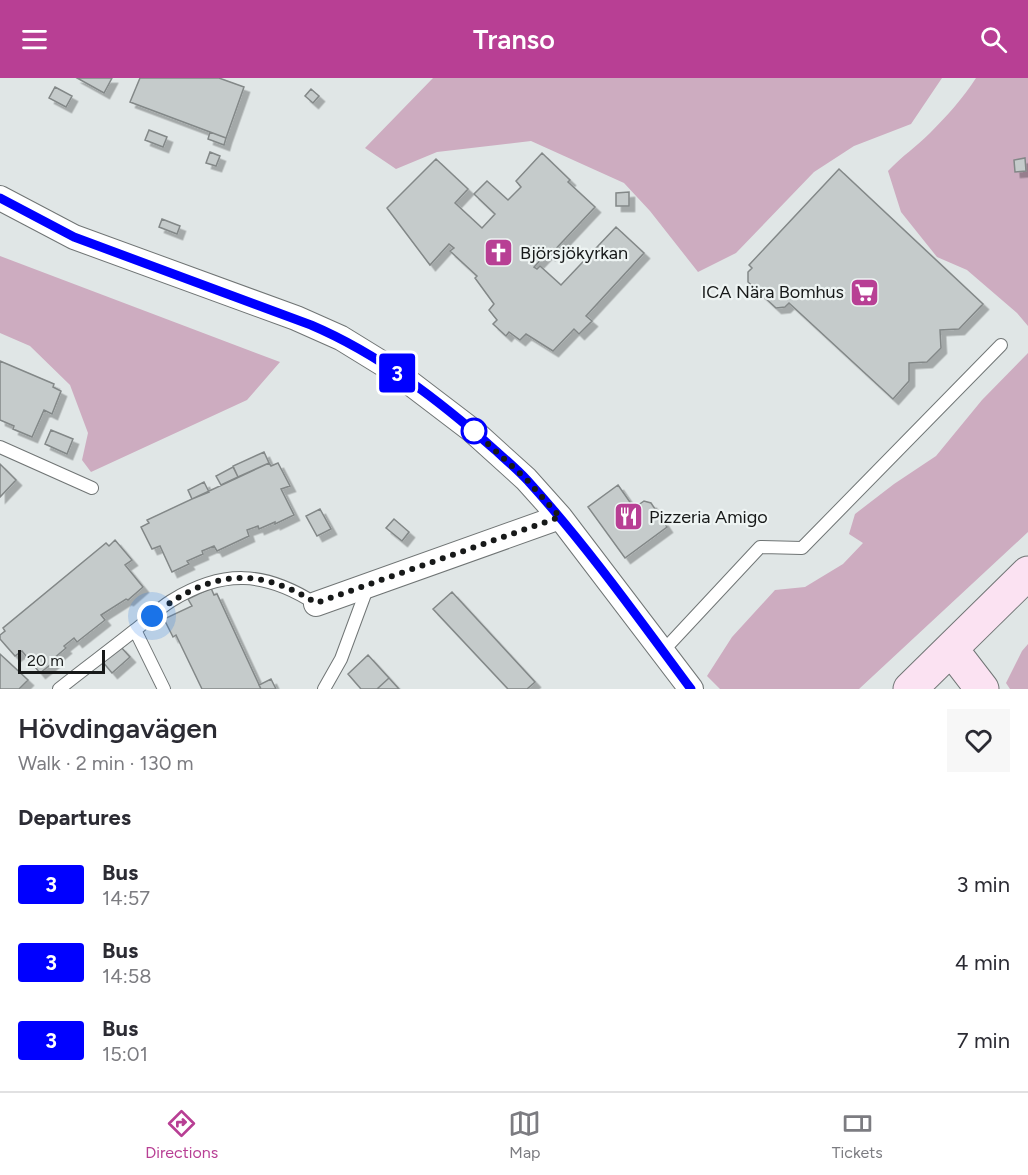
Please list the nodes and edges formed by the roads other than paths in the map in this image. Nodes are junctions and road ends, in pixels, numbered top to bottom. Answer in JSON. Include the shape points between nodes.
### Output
{"nodes":[{"id":1,"x":0,"y":198,"type":"edge"},
{"id":2,"x":1001,"y":345,"type":"dead end"},
{"id":3,"x":0,"y":447,"type":"edge"},
{"id":4,"x":92,"y":488,"type":"dead end"},
{"id":5,"x":560,"y":517,"type":"junction"},
{"id":6,"x":1028,"y":573,"type":"edge"},
{"id":7,"x":368,"y":586,"type":"junction"},
{"id":8,"x":316,"y":603,"type":"joint"},
{"id":9,"x":135,"y":630,"type":"junction"},
{"id":10,"x":952,"y":650,"type":"junction"},
{"id":11,"x":663,"y":651,"type":"junction"},
{"id":12,"x":59,"y":689,"type":"edge"},
{"id":13,"x":164,"y":689,"type":"edge"},
{"id":14,"x":324,"y":689,"type":"edge"},
{"id":15,"x":691,"y":689,"type":"edge"},
{"id":16,"x":910,"y":689,"type":"edge"},
{"id":17,"x":982,"y":689,"type":"edge"}],
"edges":[{"from":1,"to":5,"type":"street","via":[[74,237],[297,318],[341,338],[393,370],[474,431]]},
{"from":2,"to":11,"type":"lane","via":[[802,548],[760,547]]},
{"from":3,"to":4,"type":"lane"},
{"from":5,"to":7,"type":"street"},
{"from":5,"to":11,"type":"street"},
{"from":6,"to":10,"type":"street"},
{"from":7,"to":8,"type":"street"},
{"from":7,"to":14,"type":"lane","via":[[341,659]]},
{"from":8,"to":9,"type":"lane","via":[[296,591],[237,576],[203,584],[170,602]]},
{"from":9,"to":12,"type":"lane"},
{"from":9,"to":13,"type":"lane"},
{"from":10,"to":16,"type":"street"},
{"from":10,"to":17,"type":"street"},
{"from":11,"to":15,"type":"street"}]}
